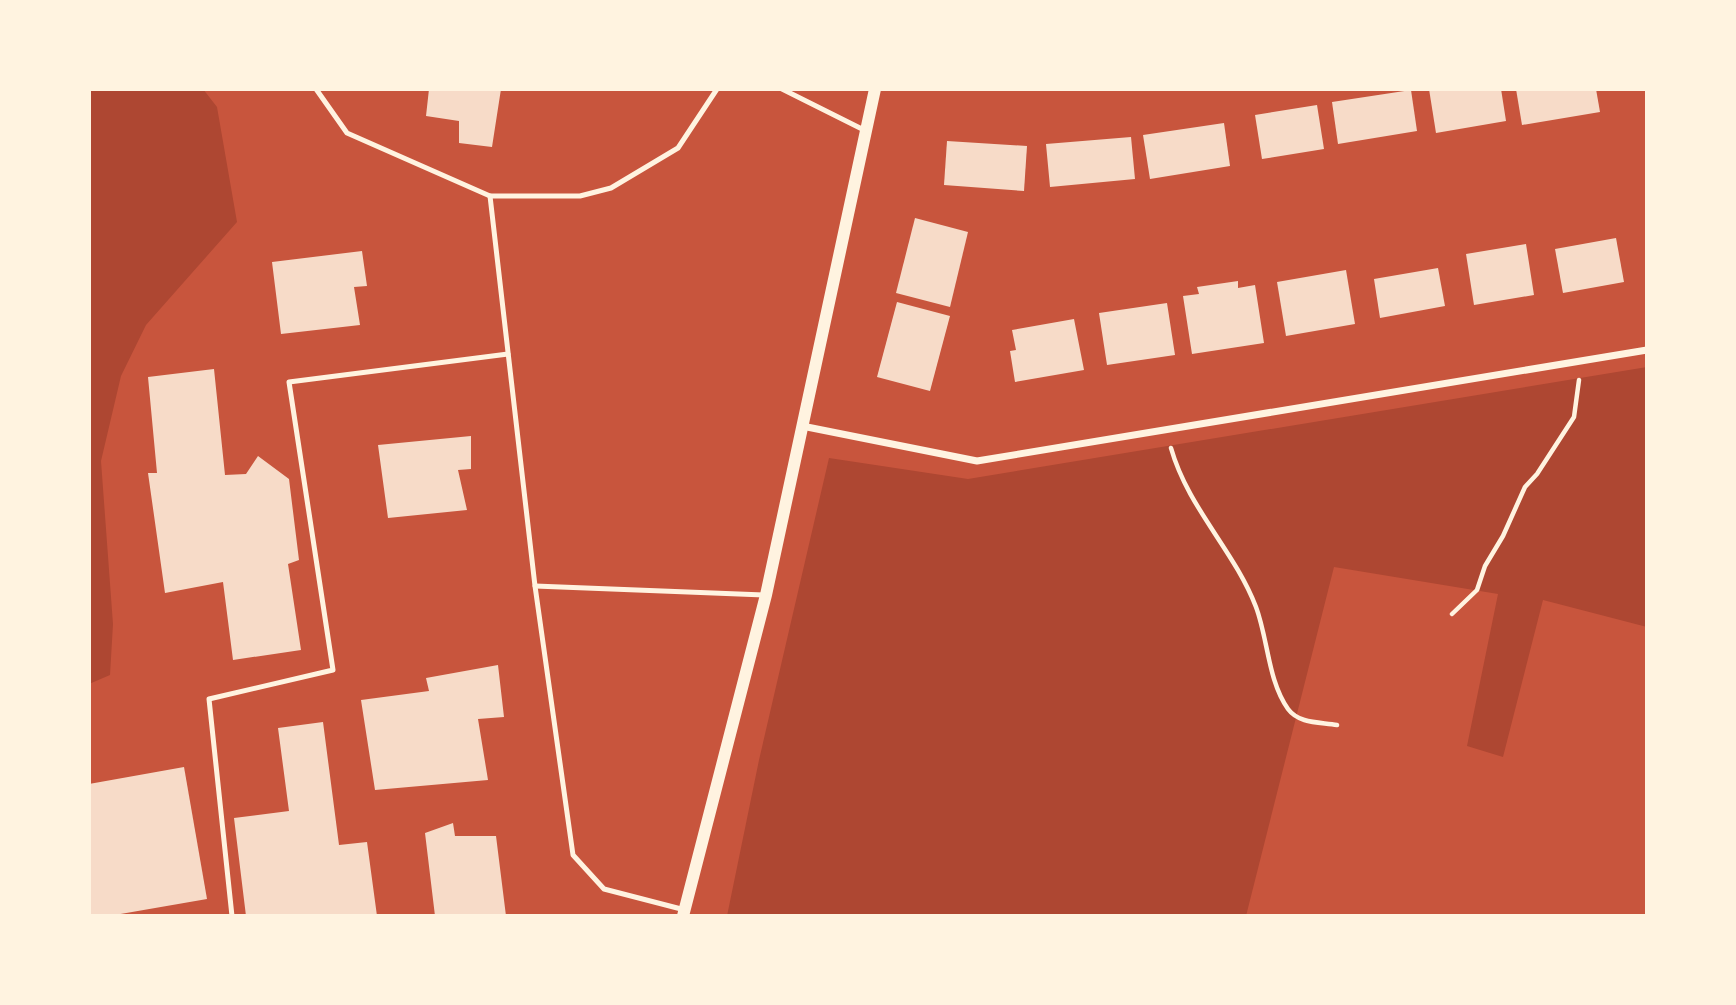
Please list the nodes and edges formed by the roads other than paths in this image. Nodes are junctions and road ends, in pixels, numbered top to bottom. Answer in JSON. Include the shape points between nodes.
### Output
{"nodes":[{"id":1,"x":316,"y":89,"type":"edge"},
{"id":2,"x":717,"y":89,"type":"edge"},
{"id":3,"x":782,"y":89,"type":"edge"},
{"id":4,"x":875,"y":89,"type":"edge"},
{"id":5,"x":867,"y":132,"type":"junction"},
{"id":6,"x":490,"y":196,"type":"junction"},
{"id":7,"x":1647,"y":350,"type":"edge"},
{"id":8,"x":509,"y":355,"type":"junction"},
{"id":9,"x":801,"y":426,"type":"junction"},
{"id":10,"x":535,"y":586,"type":"junction"},
{"id":11,"x":766,"y":595,"type":"junction"},
{"id":12,"x":684,"y":913,"type":"edge"},
{"id":13,"x":232,"y":916,"type":"edge"}],
"edges":[{"from":1,"to":6,"type":"lane","via":[[347,133]]},
{"from":2,"to":6,"type":"lane","via":[[678,148],[611,188],[580,196]]},
{"from":3,"to":5,"type":"lane"},
{"from":4,"to":5,"type":"street"},
{"from":5,"to":9,"type":"street"},
{"from":6,"to":8,"type":"lane"},
{"from":7,"to":9,"type":"street","via":[[977,461]]},
{"from":8,"to":10,"type":"lane"},
{"from":8,"to":13,"type":"lane","via":[[289,382],[333,670],[209,699]]},
{"from":9,"to":11,"type":"street"},
{"from":10,"to":11,"type":"lane"},
{"from":10,"to":12,"type":"lane","via":[[573,855],[604,889]]},
{"from":11,"to":12,"type":"street"}]}
